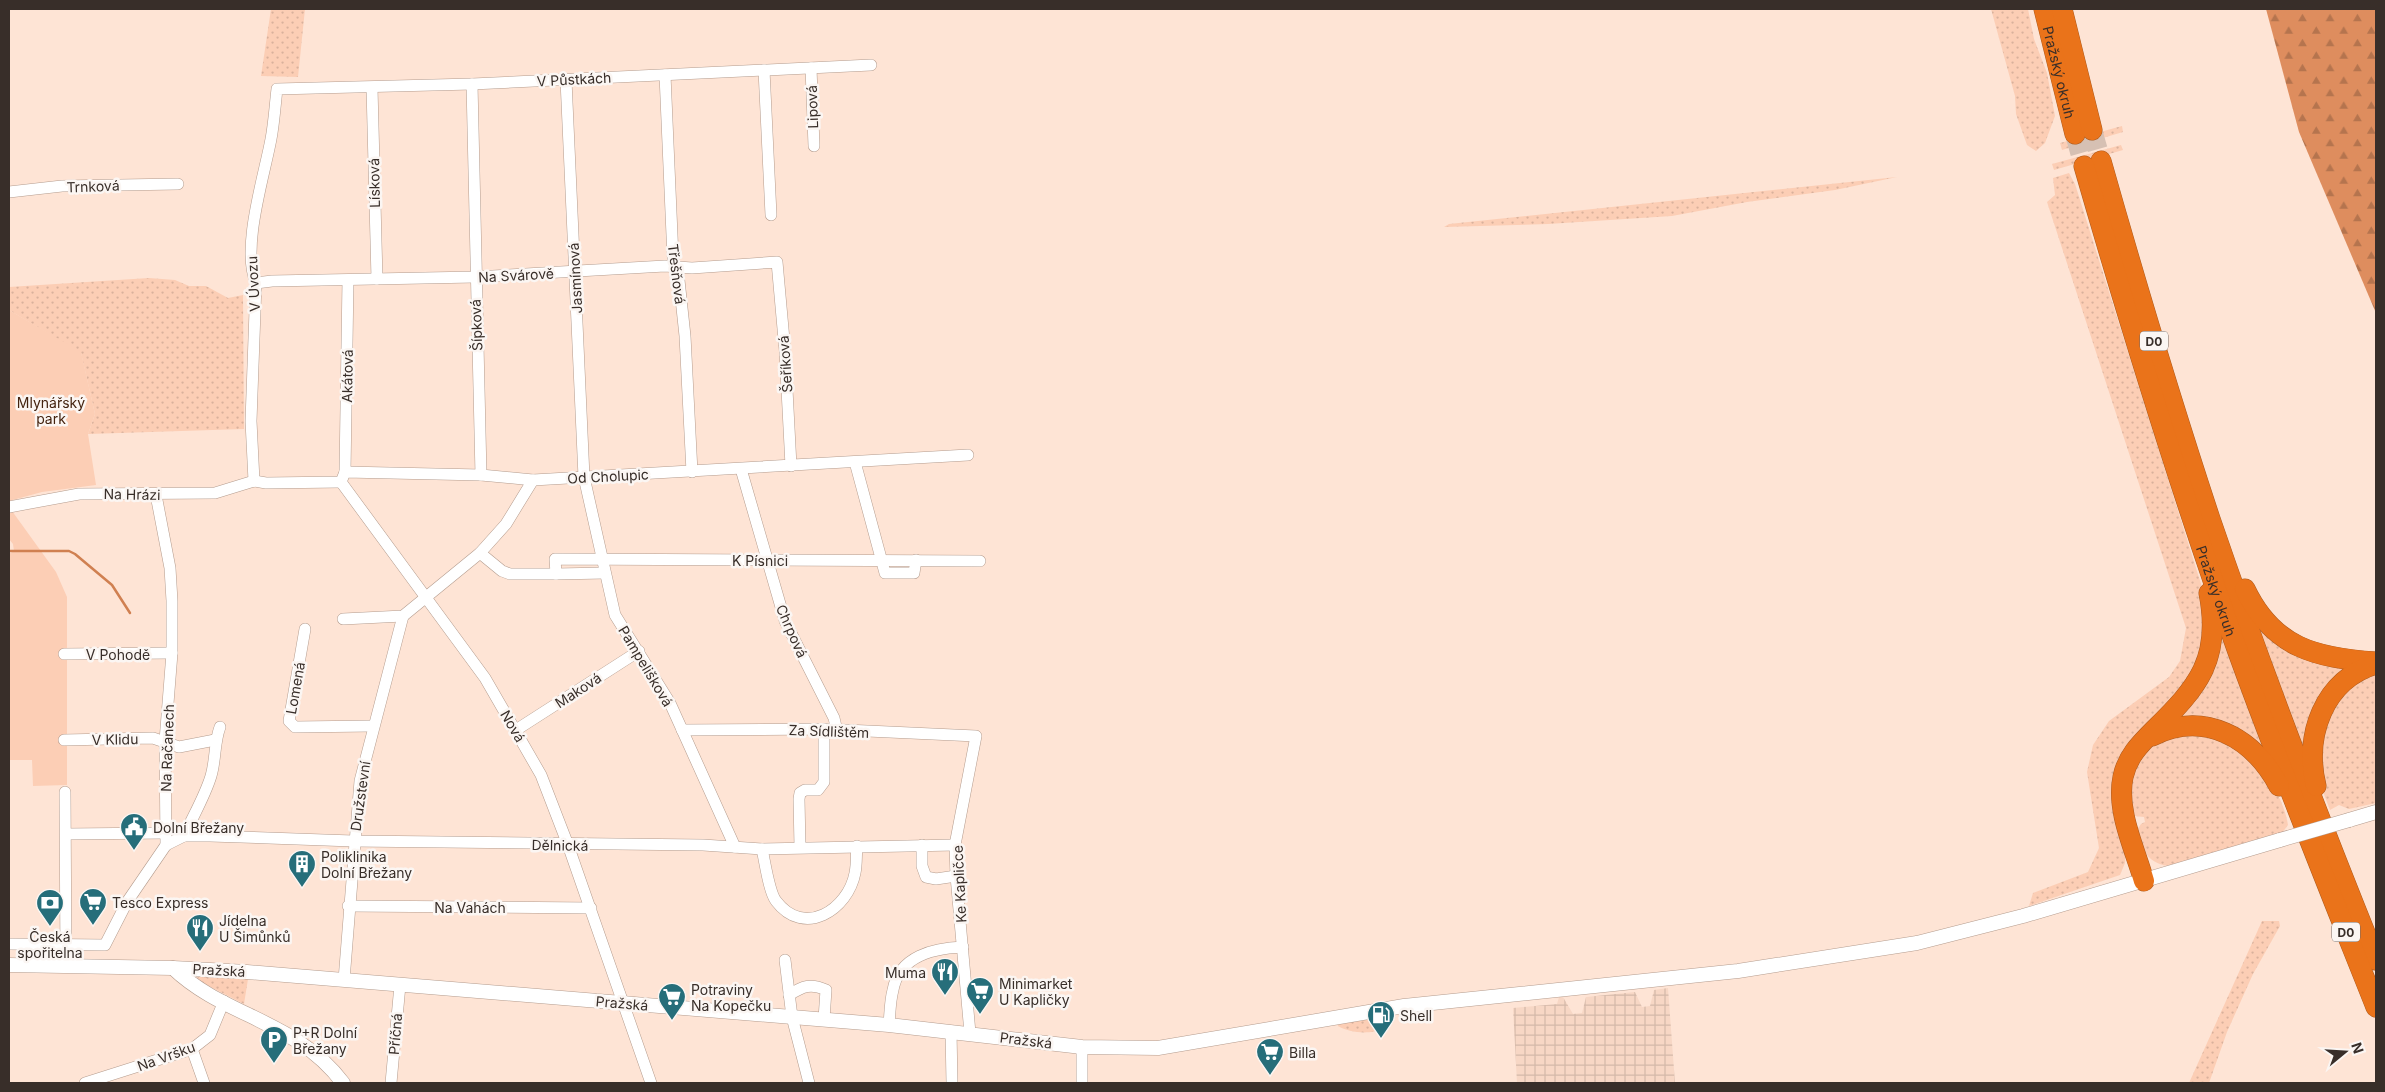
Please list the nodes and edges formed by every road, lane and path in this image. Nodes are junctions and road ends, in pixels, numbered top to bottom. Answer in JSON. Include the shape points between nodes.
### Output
{"nodes":[{"id":1,"x":2044,"y":9,"type":"edge"},
{"id":2,"x":2062,"y":9,"type":"edge"},
{"id":3,"x":871,"y":65,"type":"dead end"},
{"id":4,"x":811,"y":68,"type":"junction"},
{"id":5,"x":764,"y":70,"type":"junction"},
{"id":6,"x":665,"y":75,"type":"junction"},
{"id":7,"x":566,"y":80,"type":"junction"},
{"id":8,"x":472,"y":84,"type":"junction"},
{"id":9,"x":372,"y":88,"type":"junction"},
{"id":10,"x":277,"y":89,"type":"joint"},
{"id":11,"x":814,"y":146,"type":"dead end"},
{"id":12,"x":2093,"y":163,"type":"tunnel mouth"},
{"id":13,"x":178,"y":184,"type":"dead end"},
{"id":14,"x":9,"y":192,"type":"edge"},
{"id":15,"x":771,"y":215,"type":"dead end"},
{"id":16,"x":777,"y":262,"type":"joint"},
{"id":17,"x":676,"y":268,"type":"junction"},
{"id":18,"x":575,"y":272,"type":"junction"},
{"id":19,"x":475,"y":277,"type":"junction"},
{"id":20,"x":377,"y":279,"type":"junction"},
{"id":21,"x":348,"y":280,"type":"junction"},
{"id":22,"x":256,"y":283,"type":"junction"},
{"id":23,"x":968,"y":455,"type":"dead end"},
{"id":24,"x":856,"y":462,"type":"junction"},
{"id":25,"x":791,"y":466,"type":"junction"},
{"id":26,"x":741,"y":469,"type":"junction"},
{"id":27,"x":692,"y":472,"type":"junction"},
{"id":28,"x":481,"y":475,"type":"junction"},
{"id":29,"x":343,"y":477,"type":"junction"},
{"id":30,"x":584,"y":477,"type":"junction"},
{"id":31,"x":254,"y":480,"type":"junction"},
{"id":32,"x":533,"y":480,"type":"junction"},
{"id":33,"x":156,"y":495,"type":"junction"},
{"id":34,"x":9,"y":507,"type":"edge"},
{"id":35,"x":2202,"y":520,"type":"junction"},
{"id":36,"x":480,"y":553,"type":"junction"},
{"id":37,"x":603,"y":560,"type":"junction"},
{"id":38,"x":766,"y":560,"type":"junction"},
{"id":39,"x":881,"y":561,"type":"junction"},
{"id":40,"x":980,"y":561,"type":"dead end"},
{"id":41,"x":605,"y":573,"type":"junction"},
{"id":42,"x":556,"y":574,"type":"junction"},
{"id":43,"x":426,"y":598,"type":"junction"},
{"id":44,"x":403,"y":616,"type":"junction"},
{"id":45,"x":343,"y":619,"type":"dead end"},
{"id":46,"x":305,"y":629,"type":"dead end"},
{"id":47,"x":639,"y":651,"type":"junction"},
{"id":48,"x":172,"y":653,"type":"junction"},
{"id":49,"x":64,"y":654,"type":"dead end"},
{"id":50,"x":2376,"y":663,"type":"edge"},
{"id":51,"x":372,"y":726,"type":"junction"},
{"id":52,"x":220,"y":727,"type":"dead end"},
{"id":53,"x":824,"y":729,"type":"junction"},
{"id":54,"x":516,"y":730,"type":"junction"},
{"id":55,"x":682,"y":730,"type":"junction"},
{"id":56,"x":837,"y":731,"type":"junction"},
{"id":57,"x":976,"y":736,"type":"joint"},
{"id":58,"x":2145,"y":739,"type":"junction"},
{"id":59,"x":64,"y":740,"type":"dead end"},
{"id":60,"x":215,"y":740,"type":"junction"},
{"id":61,"x":165,"y":741,"type":"junction"},
{"id":62,"x":66,"y":792,"type":"dead end"},
{"id":63,"x":2376,"y":812,"type":"edge"},
{"id":64,"x":66,"y":834,"type":"junction"},
{"id":65,"x":184,"y":836,"type":"junction"},
{"id":66,"x":166,"y":839,"type":"junction"},
{"id":67,"x":353,"y":841,"type":"junction"},
{"id":68,"x":568,"y":845,"type":"junction"},
{"id":69,"x":922,"y":845,"type":"junction"},
{"id":70,"x":955,"y":845,"type":"junction"},
{"id":71,"x":857,"y":846,"type":"junction"},
{"id":72,"x":735,"y":847,"type":"junction"},
{"id":73,"x":800,"y":847,"type":"junction"},
{"id":74,"x":762,"y":849,"type":"junction"},
{"id":75,"x":2323,"y":850,"type":"junction"},
{"id":76,"x":956,"y":876,"type":"junction"},
{"id":77,"x":2144,"y":881,"type":"junction"},
{"id":78,"x":348,"y":906,"type":"junction"},
{"id":79,"x":591,"y":908,"type":"junction"},
{"id":80,"x":9,"y":944,"type":"edge"},
{"id":81,"x":66,"y":945,"type":"junction"},
{"id":82,"x":963,"y":947,"type":"junction"},
{"id":83,"x":786,"y":960,"type":"dead end"},
{"id":84,"x":2376,"y":960,"type":"edge"},
{"id":85,"x":9,"y":965,"type":"edge"},
{"id":86,"x":66,"y":965,"type":"junction"},
{"id":87,"x":173,"y":968,"type":"junction"},
{"id":88,"x":344,"y":980,"type":"junction"},
{"id":89,"x":400,"y":985,"type":"junction"},
{"id":90,"x":789,"y":994,"type":"junction"},
{"id":91,"x":224,"y":1001,"type":"junction"},
{"id":92,"x":623,"y":1004,"type":"junction"},
{"id":93,"x":2376,"y":1007,"type":"edge"},
{"id":94,"x":792,"y":1017,"type":"junction"},
{"id":95,"x":824,"y":1019,"type":"junction"},
{"id":96,"x":889,"y":1025,"type":"junction"},
{"id":97,"x":951,"y":1031,"type":"junction"},
{"id":98,"x":970,"y":1033,"type":"junction"},
{"id":99,"x":1082,"y":1047,"type":"junction"},
{"id":100,"x":192,"y":1049,"type":"junction"},
{"id":101,"x":84,"y":1083,"type":"edge"},
{"id":102,"x":204,"y":1083,"type":"edge"},
{"id":103,"x":343,"y":1083,"type":"edge"},
{"id":104,"x":391,"y":1083,"type":"edge"},
{"id":105,"x":651,"y":1083,"type":"edge"},
{"id":106,"x":809,"y":1083,"type":"edge"},
{"id":107,"x":952,"y":1083,"type":"edge"},
{"id":108,"x":1082,"y":1083,"type":"edge"}],
"edges":[{"from":1,"to":2,"type":"highway","name":"Pražský okruh","via":[[2084,132]]},
{"from":3,"to":4,"type":"street","name":"V Půstkách"},
{"from":4,"to":5,"type":"street","name":"V Půstkách"},
{"from":4,"to":11,"type":"street","name":"Lipová"},
{"from":5,"to":6,"type":"street","name":"V Půstkách"},
{"from":5,"to":15,"type":"street"},
{"from":6,"to":7,"type":"street","name":"V Půstkách"},
{"from":6,"to":17,"type":"street","name":"Třešňová"},
{"from":7,"to":8,"type":"street","name":"V Půstkách"},
{"from":7,"to":18,"type":"street","name":"Jasmínová"},
{"from":8,"to":9,"type":"street","name":"V Půstkách"},
{"from":8,"to":19,"type":"street","name":"Šípková"},
{"from":9,"to":10,"type":"street","name":"V Půstkách"},
{"from":9,"to":20,"type":"street","name":"Lísková"},
{"from":10,"to":22,"type":"street","name":"V Úvozu","via":[[272,137],[251,246],[251,272]]},
{"from":12,"to":35,"type":"highway","name":"Pražský okruh","number":"D0","via":[[2151,392]]},
{"from":13,"to":14,"type":"street","name":"Trnková","via":[[62,186]]},
{"from":16,"to":17,"type":"street","name":"Na Svárově"},
{"from":16,"to":25,"type":"street","name":"Šeříková"},
{"from":17,"to":18,"type":"street","name":"Na Svárově"},
{"from":17,"to":27,"type":"street","name":"Třešňová","via":[[685,336]]},
{"from":18,"to":19,"type":"street","name":"Na Svárově"},
{"from":18,"to":30,"type":"street","name":"Jasmínová"},
{"from":19,"to":20,"type":"street","name":"Na Svárově"},
{"from":19,"to":28,"type":"street","name":"Šípková"},
{"from":20,"to":21,"type":"street","name":"Na Svárově"},
{"from":21,"to":22,"type":"street","name":"Na Svárově"},
{"from":21,"to":29,"type":"street","name":"Akátová"},
{"from":22,"to":31,"type":"street","name":"V Úvozu","via":[[251,421]]},
{"from":23,"to":24,"type":"street","name":"Od Cholupic"},
{"from":24,"to":25,"type":"street","name":"Od Cholupic"},
{"from":24,"to":39,"type":"street"},
{"from":25,"to":26,"type":"street","name":"Od Cholupic"},
{"from":26,"to":27,"type":"street","name":"Od Cholupic"},
{"from":26,"to":38,"type":"street","name":"Chrpová"},
{"from":27,"to":30,"type":"street","name":"Od Cholupic"},
{"from":28,"to":29,"type":"street","name":"Od Cholupic"},
{"from":28,"to":32,"type":"street","name":"Od Cholupic"},
{"from":29,"to":31,"type":"street","name":"Od Cholupic","via":[[266,484]]},
{"from":29,"to":43,"type":"street","name":"Nová"},
{"from":30,"to":32,"type":"street","name":"Od Cholupic"},
{"from":30,"to":37,"type":"street","name":"Pampelišková"},
{"from":31,"to":33,"type":"street","name":"Na Hrázi","via":[[215,493]]},
{"from":32,"to":36,"type":"street","via":[[506,524]]},
{"from":33,"to":34,"type":"street","name":"Na Hrázi","via":[[79,494]]},
{"from":33,"to":48,"type":"street","name":"Na Račanech","via":[[170,568]]},
{"from":35,"to":50,"type":"highway","via":[[2252,603],[2273,630],[2295,645],[2317,654]]},
{"from":35,"to":58,"type":"highway","via":[[2213,628],[2210,652],[2189,694]]},
{"from":35,"to":75,"type":"highway","name":"Pražský okruh","number":"D0","via":[[2258,705]]},
{"from":36,"to":42,"type":"street","via":[[510,574]]},
{"from":36,"to":43,"type":"street"},
{"from":37,"to":38,"type":"street","name":"K Písnici"},
{"from":37,"to":41,"type":"street","name":"Pampelišková"},
{"from":37,"to":42,"type":"street","name":"K Písnici","via":[[555,559]]},
{"from":38,"to":39,"type":"street","name":"K Písnici"},
{"from":38,"to":56,"type":"street","name":"Chrpová","via":[[785,621],[834,718]]},
{"from":39,"to":40,"type":"street","name":"K Písnici"},
{"from":41,"to":42,"type":"street"},
{"from":41,"to":47,"type":"street","name":"Pampelišková","via":[[615,615]]},
{"from":43,"to":44,"type":"street"},
{"from":43,"to":54,"type":"street","name":"Nová","via":[[485,678]]},
{"from":44,"to":45,"type":"street"},
{"from":44,"to":51,"type":"street","name":"Družstevní"},
{"from":46,"to":51,"type":"street","name":"Lomená","via":[[289,721],[294,726]]},
{"from":47,"to":54,"type":"street","name":"Maková"},
{"from":47,"to":55,"type":"street","name":"Pampelišková"},
{"from":48,"to":49,"type":"street","name":"V Pohodě"},
{"from":48,"to":61,"type":"street","name":"Na Račanech"},
{"from":50,"to":75,"type":"highway","via":[[2339,687],[2324,707],[2314,732],[2313,774]]},
{"from":51,"to":67,"type":"street","name":"Družstevní","via":[[360,781]]},
{"from":52,"to":60,"type":"street"},
{"from":53,"to":55,"type":"street","name":"Za Sídlištěm"},
{"from":53,"to":56,"type":"street","name":"Za Sídlištěm"},
{"from":53,"to":73,"type":"street","via":[[824,782],[818,790],[800,793]]},
{"from":54,"to":68,"type":"street","name":"Nová","via":[[540,775]]},
{"from":55,"to":72,"type":"street","name":"Pampelišková"},
{"from":56,"to":57,"type":"street","name":"Za Sídlištěm"},
{"from":57,"to":70,"type":"street","name":"Ke Kapličce"},
{"from":58,"to":75,"type":"highway","via":[[2194,725],[2216,730],[2243,743],[2270,770]]},
{"from":58,"to":77,"type":"highway","via":[[2128,762],[2122,795],[2124,815]]},
{"from":59,"to":61,"type":"street","name":"V Klidu","via":[[153,738]]},
{"from":60,"to":61,"type":"street","name":"V Klidu","via":[[179,747]]},
{"from":60,"to":65,"type":"street","via":[[211,776]]},
{"from":61,"to":66,"type":"street","name":"Na Račanech"},
{"from":62,"to":64,"type":"street"},
{"from":63,"to":77,"type":"street","name":"Pražská","bridge":true},
{"from":64,"to":66,"type":"street"},
{"from":64,"to":81,"type":"street"},
{"from":65,"to":66,"type":"street","name":"Dělnická"},
{"from":65,"to":67,"type":"street","name":"Dělnická"},
{"from":66,"to":81,"type":"street","via":[[105,945]]},
{"from":67,"to":68,"type":"street","name":"Dělnická"},
{"from":67,"to":78,"type":"street","name":"Družstevní"},
{"from":68,"to":72,"type":"street","name":"Dělnická"},
{"from":68,"to":79,"type":"street","name":"Nová"},
{"from":69,"to":70,"type":"street","name":"Dělnická"},
{"from":69,"to":71,"type":"street","name":"Dělnická"},
{"from":69,"to":76,"type":"street","via":[[922,866],[926,877]]},
{"from":70,"to":76,"type":"street","name":"Ke Kapličce"},
{"from":71,"to":73,"type":"street","name":"Dělnická"},
{"from":71,"to":74,"type":"street","via":[[855,874],[844,898],[820,918],[809,920],[797,917],[775,900]]},
{"from":72,"to":74,"type":"street","name":"Dělnická"},
{"from":73,"to":74,"type":"street","name":"Dělnická"},
{"from":75,"to":84,"type":"highway","name":"Pražský okruh","number":"D0"},
{"from":75,"to":93,"type":"highway","name":"Pražský okruh","number":"D0"},
{"from":76,"to":82,"type":"street","name":"Ke Kapličce"},
{"from":77,"to":99,"type":"street","name":"Pražská","via":[[1970,931],[1873,950],[1738,971],[1404,1006],[1158,1048]]},
{"from":78,"to":79,"type":"street","name":"Na Vahách"},
{"from":78,"to":88,"type":"street","name":"Družstevní"},
{"from":79,"to":92,"type":"street","name":"Nová"},
{"from":80,"to":81,"type":"street"},
{"from":81,"to":86,"type":"street"},
{"from":82,"to":96,"type":"street","via":[[928,951],[908,964],[893,988]]},
{"from":82,"to":98,"type":"street","name":"Ke Kapličce"},
{"from":83,"to":90,"type":"street"},
{"from":85,"to":86,"type":"street","name":"Pražská"},
{"from":86,"to":87,"type":"street","name":"Pražská"},
{"from":87,"to":88,"type":"street","name":"Pražská"},
{"from":87,"to":91,"type":"street","via":[[191,984]]},
{"from":88,"to":89,"type":"street","name":"Pražská"},
{"from":89,"to":92,"type":"street","name":"Pražská"},
{"from":89,"to":104,"type":"street","name":"Příčná"},
{"from":90,"to":94,"type":"street"},
{"from":90,"to":95,"type":"street","via":[[803,986],[815,985],[826,990]]},
{"from":91,"to":100,"type":"street","name":"Na Vršku","via":[[210,1034]]},
{"from":91,"to":103,"type":"street","via":[[305,1044]]},
{"from":92,"to":94,"type":"street","name":"Pražská"},
{"from":92,"to":105,"type":"street","name":"Nová"},
{"from":94,"to":95,"type":"street","name":"Pražská"},
{"from":94,"to":106,"type":"street"},
{"from":95,"to":96,"type":"street","name":"Pražská"},
{"from":96,"to":97,"type":"street","name":"Pražská"},
{"from":97,"to":98,"type":"street","name":"Pražská"},
{"from":97,"to":107,"type":"street"},
{"from":98,"to":99,"type":"street","name":"Pražská"},
{"from":99,"to":108,"type":"street"},
{"from":100,"to":101,"type":"street","name":"Na Vršku"},
{"from":100,"to":102,"type":"street"}]}
